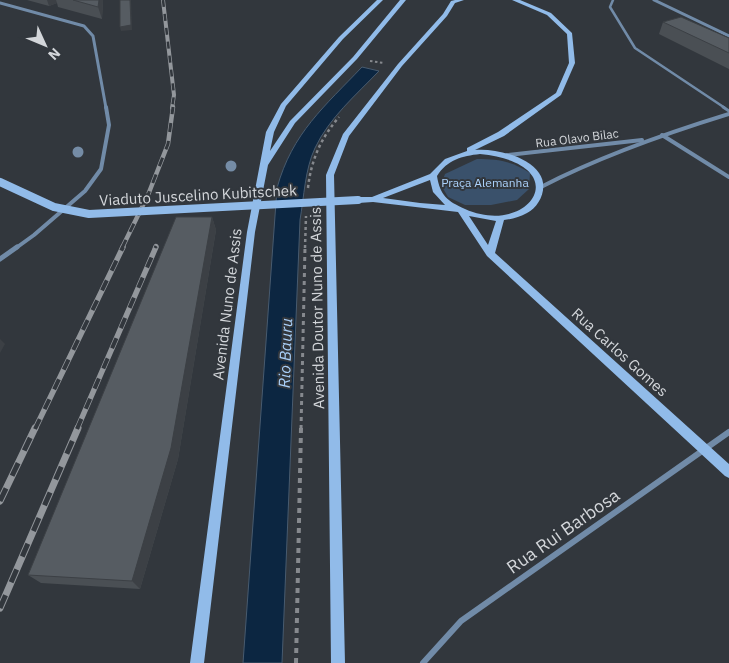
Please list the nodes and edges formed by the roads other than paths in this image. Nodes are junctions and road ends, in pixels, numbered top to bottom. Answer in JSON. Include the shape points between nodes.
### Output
{"nodes":[{"id":1,"x":380,"y":0,"type":"edge"},
{"id":2,"x":403,"y":0,"type":"edge"},
{"id":3,"x":461,"y":0,"type":"edge"},
{"id":4,"x":515,"y":0,"type":"edge"},
{"id":5,"x":613,"y":0,"type":"edge"},
{"id":6,"x":654,"y":0,"type":"edge"},
{"id":7,"x":0,"y":3,"type":"edge"},
{"id":8,"x":729,"y":36,"type":"edge"},
{"id":9,"x":729,"y":112,"type":"edge"},
{"id":10,"x":501,"y":134,"type":"junction"},
{"id":11,"x":662,"y":135,"type":"junction"},
{"id":12,"x":650,"y":138,"type":"junction"},
{"id":13,"x":464,"y":153,"type":"junction"},
{"id":14,"x":496,"y":153,"type":"junction"},
{"id":15,"x":506,"y":156,"type":"junction"},
{"id":16,"x":263,"y":168,"type":"junction"},
{"id":17,"x":433,"y":176,"type":"junction"},
{"id":18,"x":729,"y":177,"type":"edge"},
{"id":19,"x":0,"y":182,"type":"edge"},
{"id":20,"x":541,"y":187,"type":"junction"},
{"id":21,"x":373,"y":199,"type":"junction"},
{"id":22,"x":457,"y":210,"type":"junction"},
{"id":23,"x":501,"y":217,"type":"junction"},
{"id":24,"x":490,"y":254,"type":"junction"},
{"id":25,"x":0,"y":259,"type":"edge"},
{"id":26,"x":729,"y":432,"type":"edge"},
{"id":27,"x":705,"y":449,"type":"junction"},
{"id":28,"x":729,"y":472,"type":"edge"},
{"id":29,"x":197,"y":663,"type":"edge"},
{"id":30,"x":338,"y":663,"type":"edge"},
{"id":31,"x":422,"y":663,"type":"edge"}],
"edges":[{"from":1,"to":16,"type":"main road","via":[[341,38],[283,105],[270,132]]},
{"from":2,"to":16,"type":"main road","name":"Avenida Nuno de Assis","via":[[355,58],[292,122]]},
{"from":3,"to":30,"type":"main road","name":"Avenida Doutor Nuno de Assis","via":[[453,2],[346,136],[330,175]]},
{"from":4,"to":10,"type":"main road","via":[[549,14],[570,34],[572,63],[559,94]]},
{"from":5,"to":9,"type":"lane","via":[[610,7],[635,48]]},
{"from":6,"to":8,"type":"street"},
{"from":7,"to":25,"type":"street","via":[[84,26],[93,36],[109,125],[100,169],[85,192]]},
{"from":9,"to":11,"type":"street","name":"Rua Olavo Bilac"},
{"from":10,"to":13,"type":"main road"},
{"from":10,"to":14,"type":"main road"},
{"from":11,"to":12,"type":"street","name":"Rua Olavo Bilac"},
{"from":11,"to":18,"type":"street"},
{"from":12,"to":15,"type":"street","name":"Rua Olavo Bilac"},
{"from":12,"to":20,"type":"street","name":"Rua Olavo Bilac","via":[[574,169]]},
{"from":13,"to":14,"type":"main road"},
{"from":13,"to":17,"type":"main road","via":[[439,166]]},
{"from":14,"to":15,"type":"main road"},
{"from":15,"to":20,"type":"main road","via":[[530,168]]},
{"from":16,"to":29,"type":"main road","name":"Avenida Nuno de Assis","via":[[251,232]]},
{"from":17,"to":21,"type":"main road","name":"Viaduto Juscelino Kubitschek"},
{"from":17,"to":22,"type":"main road","via":[[436,193]]},
{"from":19,"to":21,"type":"main road","name":"Viaduto Juscelino Kubitschek","bridge":true,"via":[[54,207],[89,214]]},
{"from":20,"to":23,"type":"main road","via":[[537,201],[523,212]]},
{"from":21,"to":22,"type":"main road","name":"Viaduto Juscelino Kubitschek"},
{"from":22,"to":23,"type":"main road"},
{"from":22,"to":24,"type":"main road","name":"Rua Carlos Gomes"},
{"from":23,"to":24,"type":"main road"},
{"from":24,"to":27,"type":"main road","name":"Rua Carlos Gomes"},
{"from":26,"to":27,"type":"street","name":"Rua Rui Barbosa"},
{"from":27,"to":28,"type":"main road","name":"Rua Carlos Gomes"},
{"from":27,"to":31,"type":"street","name":"Rua Rui Barbosa","via":[[461,621]]}]}
